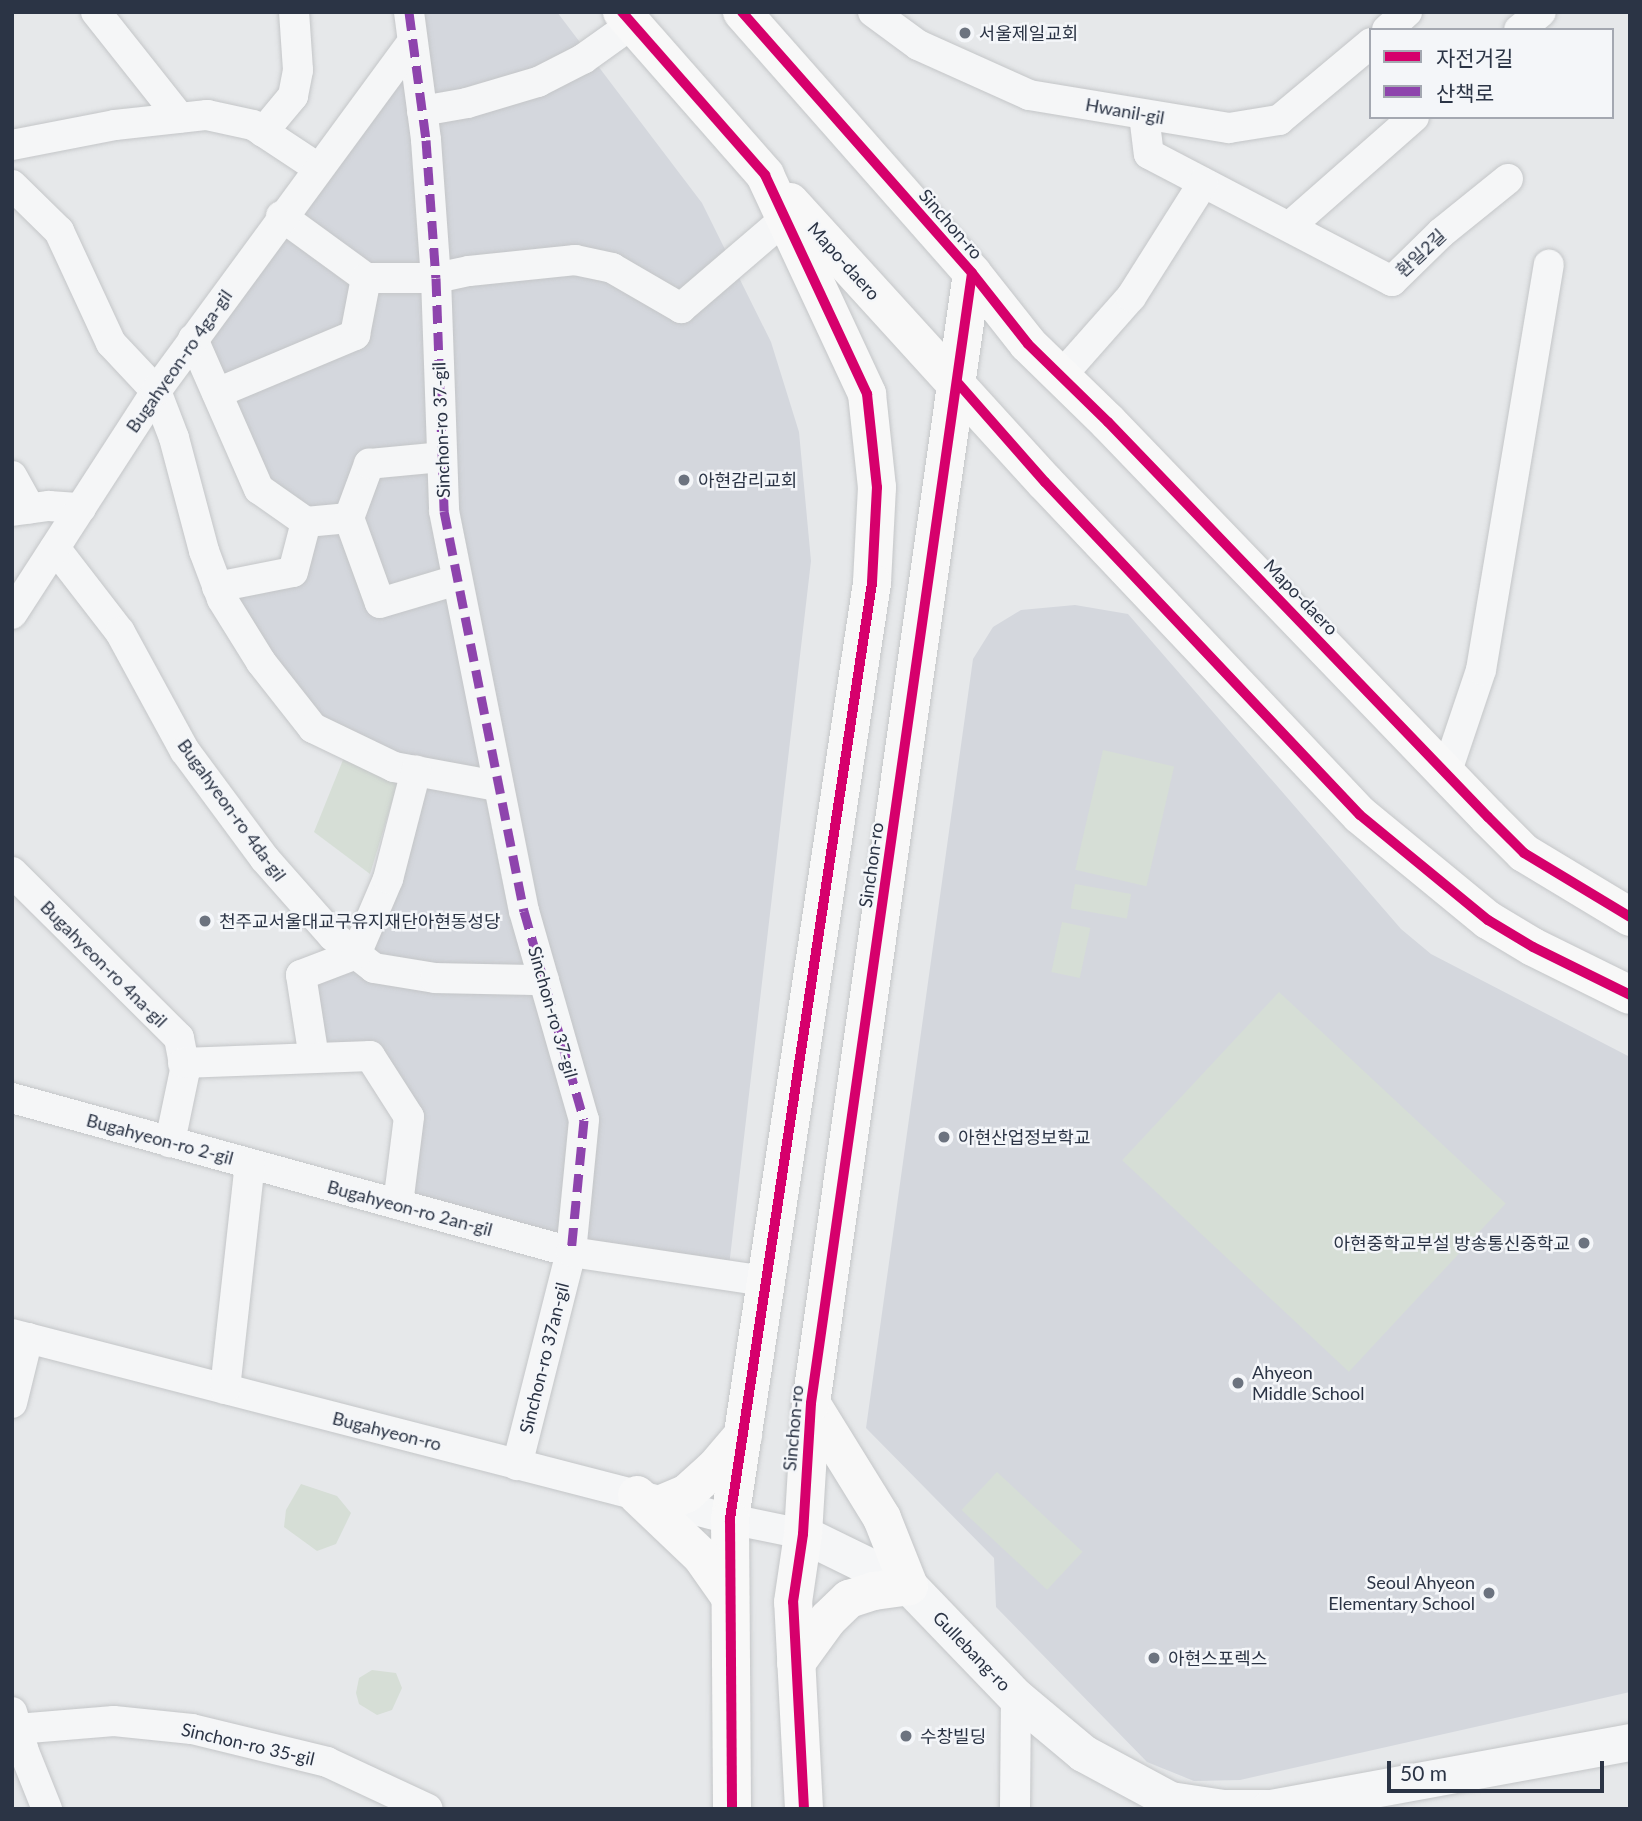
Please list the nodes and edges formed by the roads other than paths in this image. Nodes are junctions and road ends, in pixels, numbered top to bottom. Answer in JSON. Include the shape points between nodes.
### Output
{"nodes":[{"id":1,"x":96,"y":12,"type":"edge"},
{"id":2,"x":294,"y":12,"type":"edge"},
{"id":3,"x":409,"y":12,"type":"edge"},
{"id":4,"x":742,"y":12,"type":"edge"},
{"id":5,"x":873,"y":12,"type":"edge"},
{"id":6,"x":1407,"y":12,"type":"edge"},
{"id":7,"x":1541,"y":12,"type":"edge"},
{"id":8,"x":627,"y":18,"type":"edge"},
{"id":9,"x":1389,"y":28,"type":"edge"},
{"id":10,"x":1521,"y":28,"type":"edge"},
{"id":11,"x":411,"y":42,"type":"junction"},
{"id":12,"x":1369,"y":45,"type":"edge"},
{"id":13,"x":422,"y":111,"type":"junction"},
{"id":14,"x":1144,"y":115,"type":"junction"},
{"id":15,"x":180,"y":118,"type":"junction"},
{"id":16,"x":1412,"y":119,"type":"edge"},
{"id":17,"x":263,"y":132,"type":"junction"},
{"id":18,"x":12,"y":145,"type":"edge"},
{"id":19,"x":318,"y":168,"type":"junction"},
{"id":20,"x":765,"y":175,"type":"junction"},
{"id":21,"x":1507,"y":179,"type":"dead end"},
{"id":22,"x":1203,"y":183,"type":"junction"},
{"id":23,"x":12,"y":185,"type":"edge"},
{"id":24,"x":281,"y":216,"type":"junction"},
{"id":25,"x":786,"y":218,"type":"junction"},
{"id":26,"x":1290,"y":226,"type":"junction"},
{"id":27,"x":1549,"y":265,"type":"dead end"},
{"id":28,"x":972,"y":273,"type":"junction"},
{"id":29,"x":366,"y":278,"type":"junction"},
{"id":30,"x":436,"y":278,"type":"junction"},
{"id":31,"x":193,"y":339,"type":"junction"},
{"id":32,"x":1061,"y":376,"type":"junction"},
{"id":33,"x":957,"y":382,"type":"junction"},
{"id":34,"x":156,"y":391,"type":"junction"},
{"id":35,"x":217,"y":393,"type":"junction"},
{"id":36,"x":442,"y":457,"type":"junction"},
{"id":37,"x":12,"y":476,"type":"edge"},
{"id":38,"x":81,"y":508,"type":"junction"},
{"id":39,"x":21,"y":509,"type":"edge"},
{"id":40,"x":349,"y":518,"type":"junction"},
{"id":41,"x":306,"y":522,"type":"junction"},
{"id":42,"x":55,"y":548,"type":"junction"},
{"id":43,"x":457,"y":580,"type":"junction"},
{"id":44,"x":217,"y":587,"type":"junction"},
{"id":45,"x":12,"y":614,"type":"edge"},
{"id":46,"x":416,"y":771,"type":"junction"},
{"id":47,"x":1446,"y":774,"type":"junction"},
{"id":48,"x":498,"y":786,"type":"junction"},
{"id":49,"x":12,"y":872,"type":"edge"},
{"id":50,"x":1630,"y":917,"type":"edge"},
{"id":51,"x":356,"y":954,"type":"junction"},
{"id":52,"x":544,"y":979,"type":"junction"},
{"id":53,"x":1630,"y":995,"type":"edge"},
{"id":54,"x":314,"y":1058,"type":"junction"},
{"id":55,"x":183,"y":1063,"type":"junction"},
{"id":56,"x":12,"y":1098,"type":"edge"},
{"id":57,"x":170,"y":1142,"type":"junction"},
{"id":58,"x":250,"y":1164,"type":"junction"},
{"id":59,"x":398,"y":1204,"type":"junction"},
{"id":60,"x":570,"y":1252,"type":"junction"},
{"id":61,"x":766,"y":1281,"type":"junction"},
{"id":62,"x":20,"y":1336,"type":"edge"},
{"id":63,"x":225,"y":1390,"type":"junction"},
{"id":64,"x":12,"y":1403,"type":"edge"},
{"id":65,"x":811,"y":1403,"type":"junction"},
{"id":66,"x":743,"y":1434,"type":"junction"},
{"id":67,"x":517,"y":1465,"type":"junction"},
{"id":68,"x":651,"y":1499,"type":"junction"},
{"id":69,"x":746,"y":1523,"type":"junction"},
{"id":70,"x":803,"y":1534,"type":"junction"},
{"id":71,"x":909,"y":1586,"type":"junction"},
{"id":72,"x":730,"y":1597,"type":"junction"},
{"id":73,"x":796,"y":1663,"type":"junction"},
{"id":74,"x":1016,"y":1697,"type":"junction"},
{"id":75,"x":15,"y":1720,"type":"edge"},
{"id":76,"x":1630,"y":1742,"type":"edge"},
{"id":77,"x":1167,"y":1805,"type":"edge"},
{"id":78,"x":1270,"y":1808,"type":"edge"},
{"id":79,"x":47,"y":1809,"type":"edge"},
{"id":80,"x":428,"y":1809,"type":"edge"},
{"id":81,"x":732,"y":1809,"type":"edge"},
{"id":82,"x":803,"y":1809,"type":"edge"},
{"id":83,"x":1015,"y":1809,"type":"edge"}],
"edges":[{"from":1,"to":15,"type":"street"},
{"from":2,"to":17,"type":"street","via":[[298,69],[293,96]]},
{"from":3,"to":11,"type":"street","name":"Sinchon-ro 37-gil"},
{"from":4,"to":28,"type":"main road","name":"Sinchon-ro"},
{"from":5,"to":14,"type":"street","name":"Hwanil-gil","via":[[918,45],[1029,95]]},
{"from":6,"to":9,"type":"street"},
{"from":7,"to":10,"type":"street"},
{"from":8,"to":13,"type":"street","via":[[583,59],[538,82]]},
{"from":8,"to":20,"type":"main road"},
{"from":11,"to":13,"type":"street","name":"Sinchon-ro 37-gil"},
{"from":11,"to":19,"type":"street","name":"Bugahyeon-ro 4ga-gil"},
{"from":12,"to":14,"type":"street","name":"Hwanil-gil","via":[[1279,120],[1229,128]]},
{"from":13,"to":30,"type":"street","name":"Sinchon-ro 37-gil"},
{"from":14,"to":22,"type":"street","name":"환일2길","via":[[1149,154]]},
{"from":15,"to":17,"type":"street","via":[[207,115],[253,125]]},
{"from":15,"to":18,"type":"street"},
{"from":16,"to":26,"type":"street"},
{"from":17,"to":19,"type":"street"},
{"from":19,"to":24,"type":"street","name":"Bugahyeon-ro 4ga-gil"},
{"from":20,"to":25,"type":"main road"},
{"from":20,"to":33,"type":"main road","name":"Mapo-daero"},
{"from":21,"to":26,"type":"street","name":"환일2길","via":[[1392,281]]},
{"from":22,"to":26,"type":"street","name":"환일2길"},
{"from":22,"to":32,"type":"street","via":[[1131,297]]},
{"from":23,"to":34,"type":"street","via":[[59,231],[111,343]]},
{"from":24,"to":29,"type":"street"},
{"from":24,"to":31,"type":"street","name":"Bugahyeon-ro 4ga-gil"},
{"from":25,"to":30,"type":"street","via":[[681,307],[612,268],[575,260]]},
{"from":25,"to":61,"type":"main road","via":[[867,394],[877,524],[873,583]]},
{"from":27,"to":47,"type":"street","via":[[1481,670]]},
{"from":28,"to":32,"type":"main road","name":"Mapo-daero","via":[[1028,344]]},
{"from":28,"to":33,"type":"main road","name":"Sinchon-ro"},
{"from":29,"to":30,"type":"street"},
{"from":29,"to":35,"type":"street","via":[[355,335]]},
{"from":30,"to":36,"type":"street","name":"Sinchon-ro 37-gil"},
{"from":31,"to":34,"type":"street","name":"Bugahyeon-ro 4ga-gil"},
{"from":31,"to":35,"type":"street"},
{"from":32,"to":47,"type":"main road","name":"Mapo-daero"},
{"from":33,"to":53,"type":"main road","name":"Mapo-daero","via":[[1045,482],[1360,815],[1488,920]]},
{"from":33,"to":65,"type":"main road","name":"Sinchon-ro"},
{"from":34,"to":38,"type":"street","name":"Bugahyeon-ro 4ga-gil"},
{"from":34,"to":44,"type":"street"},
{"from":35,"to":41,"type":"street","via":[[259,489]]},
{"from":36,"to":40,"type":"street","via":[[369,464]]},
{"from":36,"to":43,"type":"street","name":"Sinchon-ro 37-gil","via":[[444,511]]},
{"from":37,"to":39,"type":"street"},
{"from":38,"to":39,"type":"street"},
{"from":38,"to":42,"type":"street","name":"Bugahyeon-ro 4ga-gil"},
{"from":40,"to":41,"type":"street"},
{"from":40,"to":43,"type":"street","via":[[380,603]]},
{"from":41,"to":44,"type":"street","via":[[293,572]]},
{"from":42,"to":45,"type":"street","name":"Bugahyeon-ro 4ga-gil"},
{"from":42,"to":51,"type":"street","name":"Bugahyeon-ro 4da-gil","via":[[120,632],[185,751],[265,859],[332,936]]},
{"from":43,"to":48,"type":"street","name":"Sinchon-ro 37-gil"},
{"from":44,"to":46,"type":"street","via":[[261,662],[313,728],[394,767]]},
{"from":46,"to":48,"type":"street"},
{"from":46,"to":51,"type":"street","via":[[388,879]]},
{"from":47,"to":50,"type":"main road","name":"Mapo-daero","via":[[1524,853]]},
{"from":48,"to":52,"type":"street","name":"Sinchon-ro 37-gil","via":[[524,911]]},
{"from":49,"to":55,"type":"street","name":"Bugahyeon-ro 4na-gil","via":[[179,1038]]},
{"from":51,"to":52,"type":"street","name":"Bugahyeon-ro 4da-gil","via":[[374,968],[435,978]]},
{"from":51,"to":54,"type":"street","via":[[301,975]]},
{"from":52,"to":60,"type":"street","name":"Sinchon-ro 37-gil","via":[[584,1120]]},
{"from":54,"to":55,"type":"street"},
{"from":54,"to":59,"type":"street","via":[[370,1056],[409,1117]]},
{"from":55,"to":57,"type":"street","name":"Bugahyeon-ro 4na-gil"},
{"from":56,"to":57,"type":"street","name":"Bugahyeon-ro 2-gil"},
{"from":57,"to":58,"type":"street","name":"Bugahyeon-ro 2-gil"},
{"from":58,"to":59,"type":"street","name":"Bugahyeon-ro 2an-gil"},
{"from":58,"to":63,"type":"street","name":"Bugahyeon-ro 2-gil"},
{"from":59,"to":60,"type":"street","name":"Bugahyeon-ro 2an-gil"},
{"from":60,"to":61,"type":"street"},
{"from":60,"to":67,"type":"street","name":"Sinchon-ro 37an-gil"},
{"from":61,"to":66,"type":"main road"},
{"from":62,"to":63,"type":"street","name":"Bugahyeon-ro"},
{"from":62,"to":64,"type":"street"},
{"from":63,"to":67,"type":"street","name":"Bugahyeon-ro"},
{"from":65,"to":70,"type":"main road","name":"Sinchon-ro"},
{"from":65,"to":71,"type":"main road","via":[[882,1518]]},
{"from":66,"to":68,"type":"main road","via":[[687,1493]]},
{"from":66,"to":69,"type":"main road"},
{"from":67,"to":68,"type":"street","name":"Bugahyeon-ro"},
{"from":68,"to":69,"type":"street","name":"Bugahyeon-ro"},
{"from":68,"to":72,"type":"main road"},
{"from":69,"to":70,"type":"street","name":"Gullebang-ro"},
{"from":69,"to":72,"type":"main road"},
{"from":70,"to":71,"type":"street","name":"Gullebang-ro"},
{"from":70,"to":73,"type":"main road","name":"Sinchon-ro","via":[[793,1602]]},
{"from":71,"to":73,"type":"main road","via":[[849,1599]]},
{"from":71,"to":74,"type":"street","name":"Gullebang-ro"},
{"from":72,"to":81,"type":"main road"},
{"from":73,"to":82,"type":"main road","name":"Sinchon-ro"},
{"from":74,"to":77,"type":"street","name":"Gullebang-ro","via":[[1083,1753]]},
{"from":74,"to":83,"type":"street"},
{"from":75,"to":79,"type":"street"},
{"from":75,"to":80,"type":"street","name":"Sinchon-ro 35-gil","via":[[114,1721],[192,1729],[327,1762]]},
{"from":76,"to":78,"type":"street","name":"Gullebang-ro"},
{"from":77,"to":78,"type":"street","name":"Gullebang-ro"}]}
